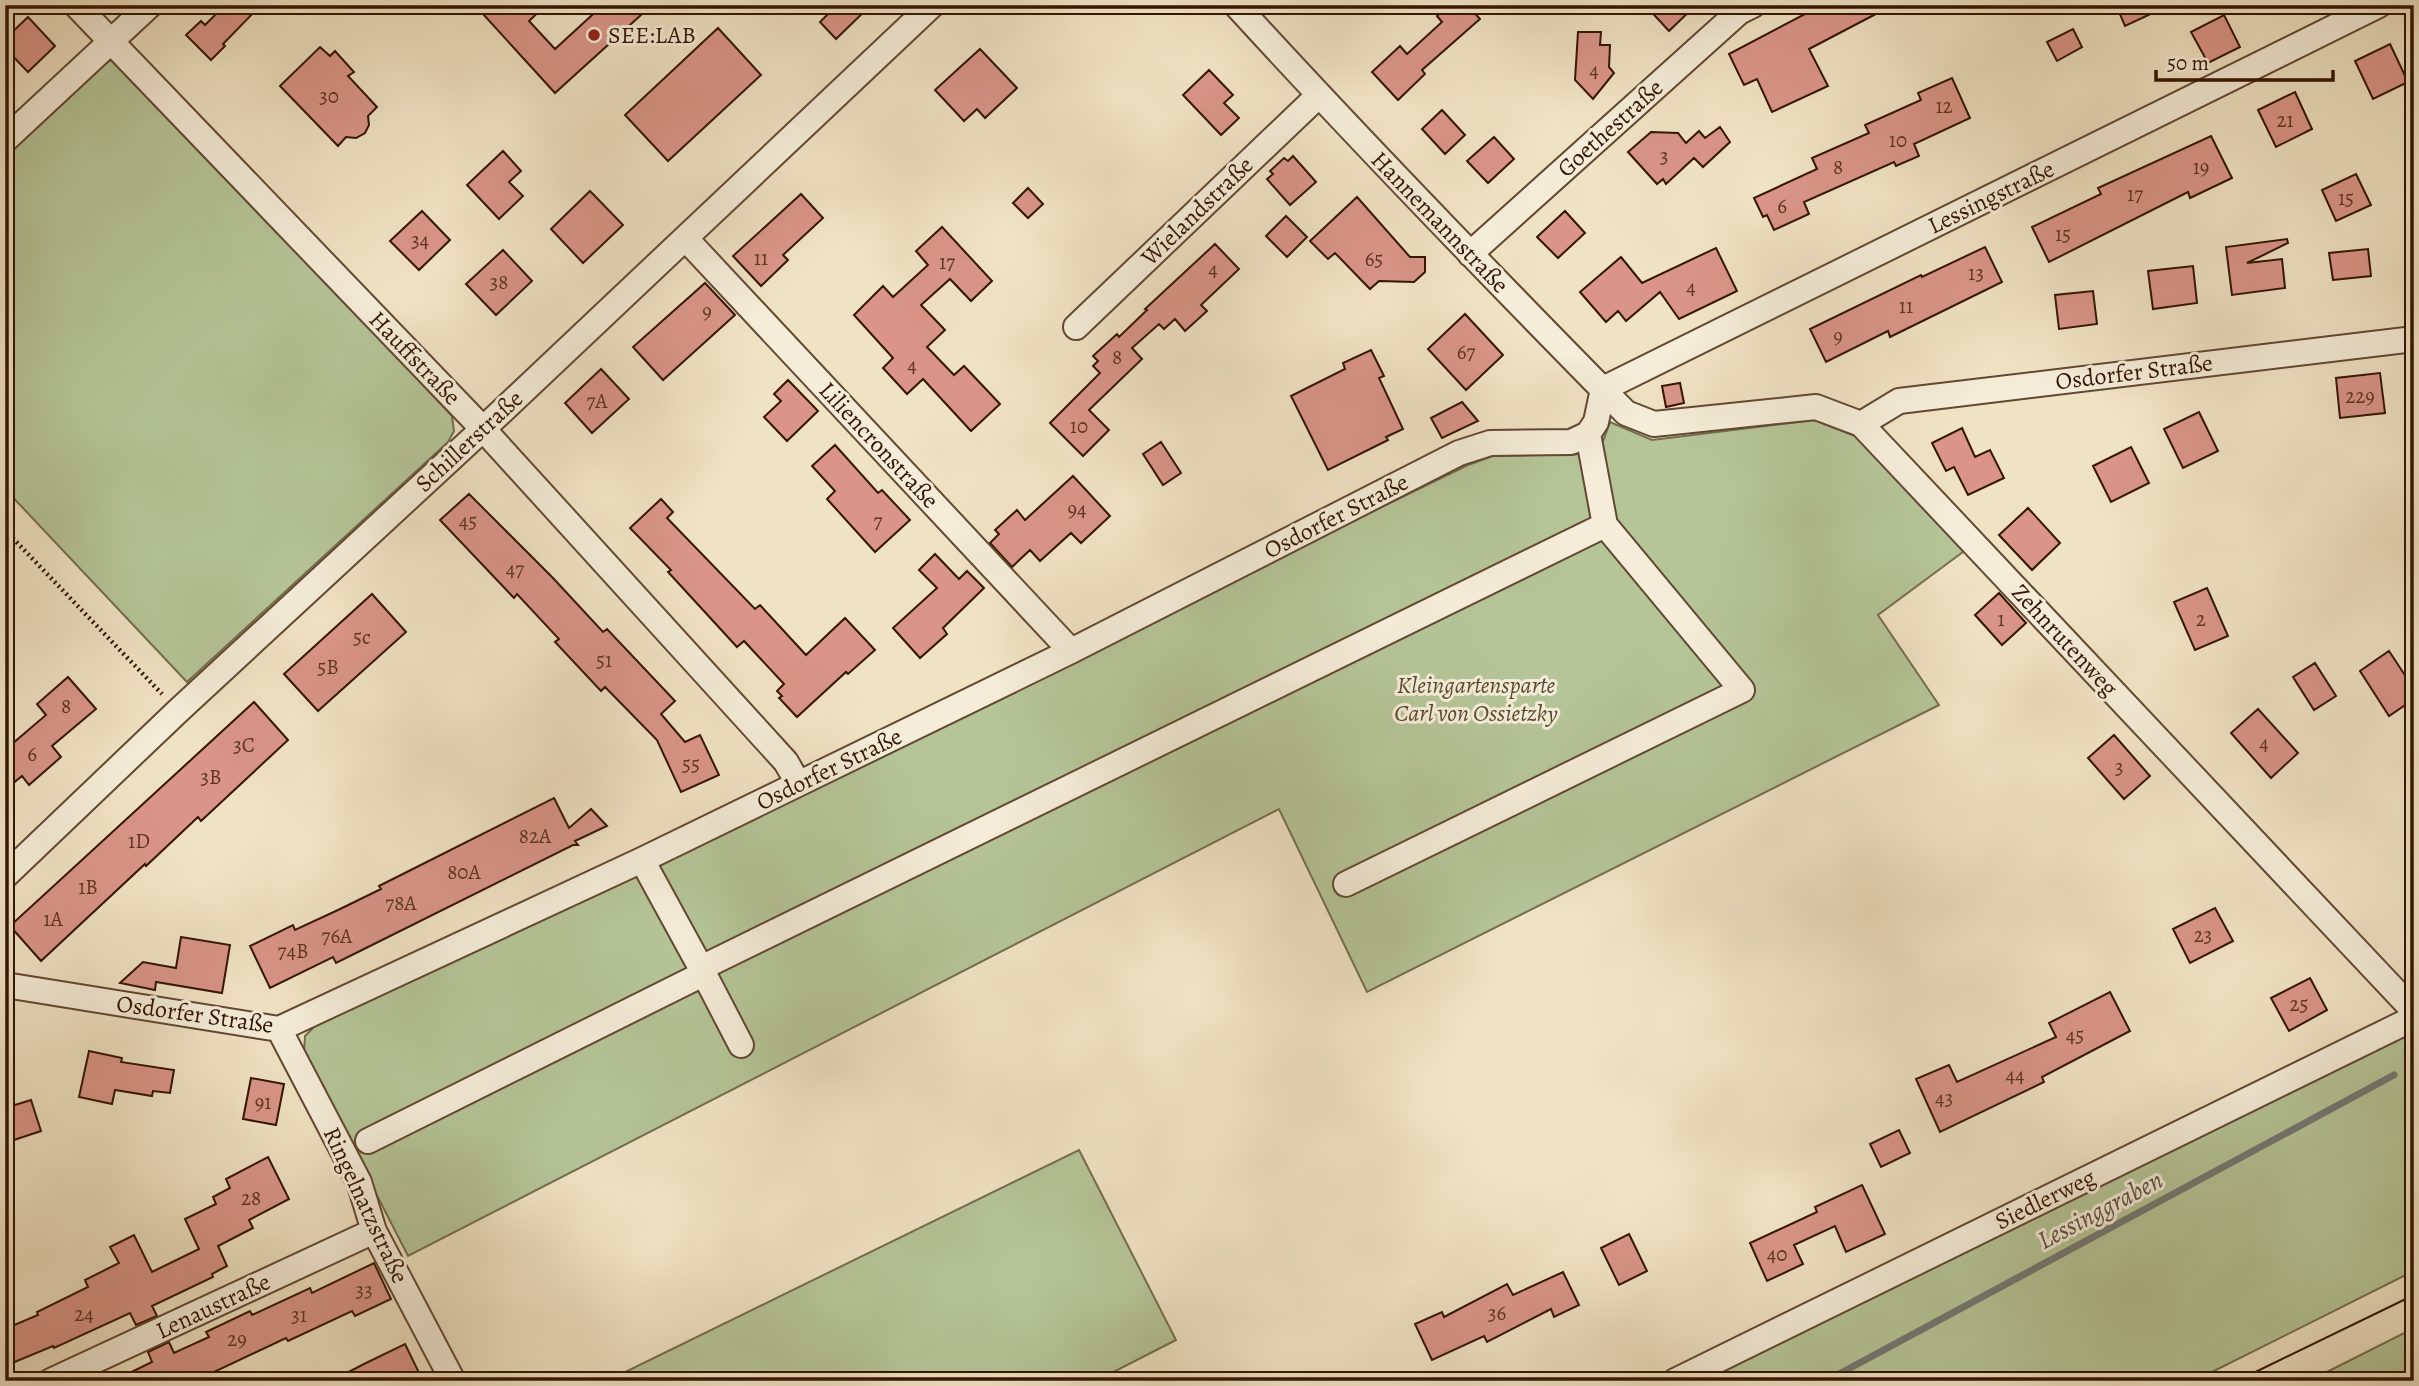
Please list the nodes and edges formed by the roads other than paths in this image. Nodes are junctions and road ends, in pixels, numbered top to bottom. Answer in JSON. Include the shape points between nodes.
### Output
{"nodes":[{"id":1,"x":76,"y":5,"type":"edge"},
{"id":2,"x":150,"y":5,"type":"edge"},
{"id":3,"x":932,"y":5,"type":"edge"},
{"id":4,"x":1236,"y":5,"type":"edge"},
{"id":5,"x":2379,"y":5,"type":"edge"},
{"id":6,"x":1741,"y":8,"type":"edge"},
{"id":7,"x":111,"y":43,"type":"junction"},
{"id":8,"x":1318,"y":96,"type":"junction"},
{"id":9,"x":5,"y":140,"type":"edge"},
{"id":10,"x":686,"y":239,"type":"junction"},
{"id":11,"x":1470,"y":254,"type":"junction"},
{"id":12,"x":1076,"y":327,"type":"dead end"},
{"id":13,"x":2414,"y":339,"type":"edge"},
{"id":14,"x":1603,"y":389,"type":"junction"},
{"id":15,"x":1654,"y":424,"type":"joint"},
{"id":16,"x":1861,"y":424,"type":"junction"},
{"id":17,"x":483,"y":429,"type":"junction"},
{"id":18,"x":1588,"y":434,"type":"junction"},
{"id":19,"x":1605,"y":525,"type":"junction"},
{"id":20,"x":1071,"y":650,"type":"junction"},
{"id":21,"x":798,"y":783,"type":"junction"},
{"id":22,"x":642,"y":860,"type":"junction"},
{"id":23,"x":5,"y":876,"type":"edge"},
{"id":24,"x":1346,"y":884,"type":"dead end"},
{"id":25,"x":702,"y":971,"type":"junction"},
{"id":26,"x":5,"y":985,"type":"edge"},
{"id":27,"x":2414,"y":1012,"type":"edge"},
{"id":28,"x":2414,"y":1018,"type":"edge"},
{"id":29,"x":279,"y":1029,"type":"junction"},
{"id":30,"x":741,"y":1045,"type":"dead end"},
{"id":31,"x":368,"y":1141,"type":"dead end"},
{"id":32,"x":374,"y":1231,"type":"junction"},
{"id":33,"x":51,"y":1381,"type":"edge"},
{"id":34,"x":453,"y":1381,"type":"edge"},
{"id":35,"x":1675,"y":1381,"type":"edge"}],
"edges":[{"from":1,"to":7,"type":"street","name":"Hauffstraße"},
{"from":2,"to":7,"type":"street"},
{"from":3,"to":10,"type":"street","name":"Schillerstraße"},
{"from":4,"to":8,"type":"street","name":"Hannemannstraße"},
{"from":5,"to":14,"type":"street","name":"Lessingstraße"},
{"from":6,"to":11,"type":"street","name":"Goethestraße"},
{"from":7,"to":9,"type":"street"},
{"from":7,"to":17,"type":"street","name":"Hauffstraße"},
{"from":8,"to":11,"type":"street","name":"Hannemannstraße"},
{"from":8,"to":12,"type":"street","name":"Wielandstraße"},
{"from":10,"to":17,"type":"street","name":"Schillerstraße"},
{"from":10,"to":20,"type":"street","name":"Liliencronstraße"},
{"from":11,"to":14,"type":"street","name":"Hannemannstraße"},
{"from":13,"to":16,"type":"street","name":"Osdorfer Straße","via":[[1899,401]]},
{"from":14,"to":15,"type":"street","name":"Hannemannstraße","via":[[1626,412]]},
{"from":14,"to":18,"type":"street","via":[[1596,422]]},
{"from":15,"to":16,"type":"street","name":"Zehnrutenweg","via":[[1816,407]]},
{"from":16,"to":27,"type":"street","name":"Zehnrutenweg"},
{"from":17,"to":21,"type":"street","name":"Hauffstraße","via":[[786,762]]},
{"from":17,"to":23,"type":"street","name":"Schillerstraße"},
{"from":18,"to":19,"type":"street"},
{"from":18,"to":20,"type":"street","name":"Osdorfer Straße","via":[[1571,442],[1490,443],[1460,453]]},
{"from":19,"to":24,"type":"street","via":[[1742,690]]},
{"from":19,"to":25,"type":"street"},
{"from":20,"to":21,"type":"street","name":"Osdorfer Straße"},
{"from":21,"to":22,"type":"street","name":"Osdorfer Straße"},
{"from":22,"to":25,"type":"street"},
{"from":22,"to":29,"type":"street","name":"Osdorfer Straße"},
{"from":25,"to":30,"type":"street"},
{"from":25,"to":31,"type":"street"},
{"from":26,"to":29,"type":"street","name":"Osdorfer Straße"},
{"from":28,"to":35,"type":"street","name":"Siedlerweg"},
{"from":29,"to":32,"type":"street","name":"Ringelnatzstraße","via":[[359,1182]]},
{"from":32,"to":33,"type":"street","name":"Lenaustraße"},
{"from":32,"to":34,"type":"street","name":"Ringelnatzstraße"}]}
